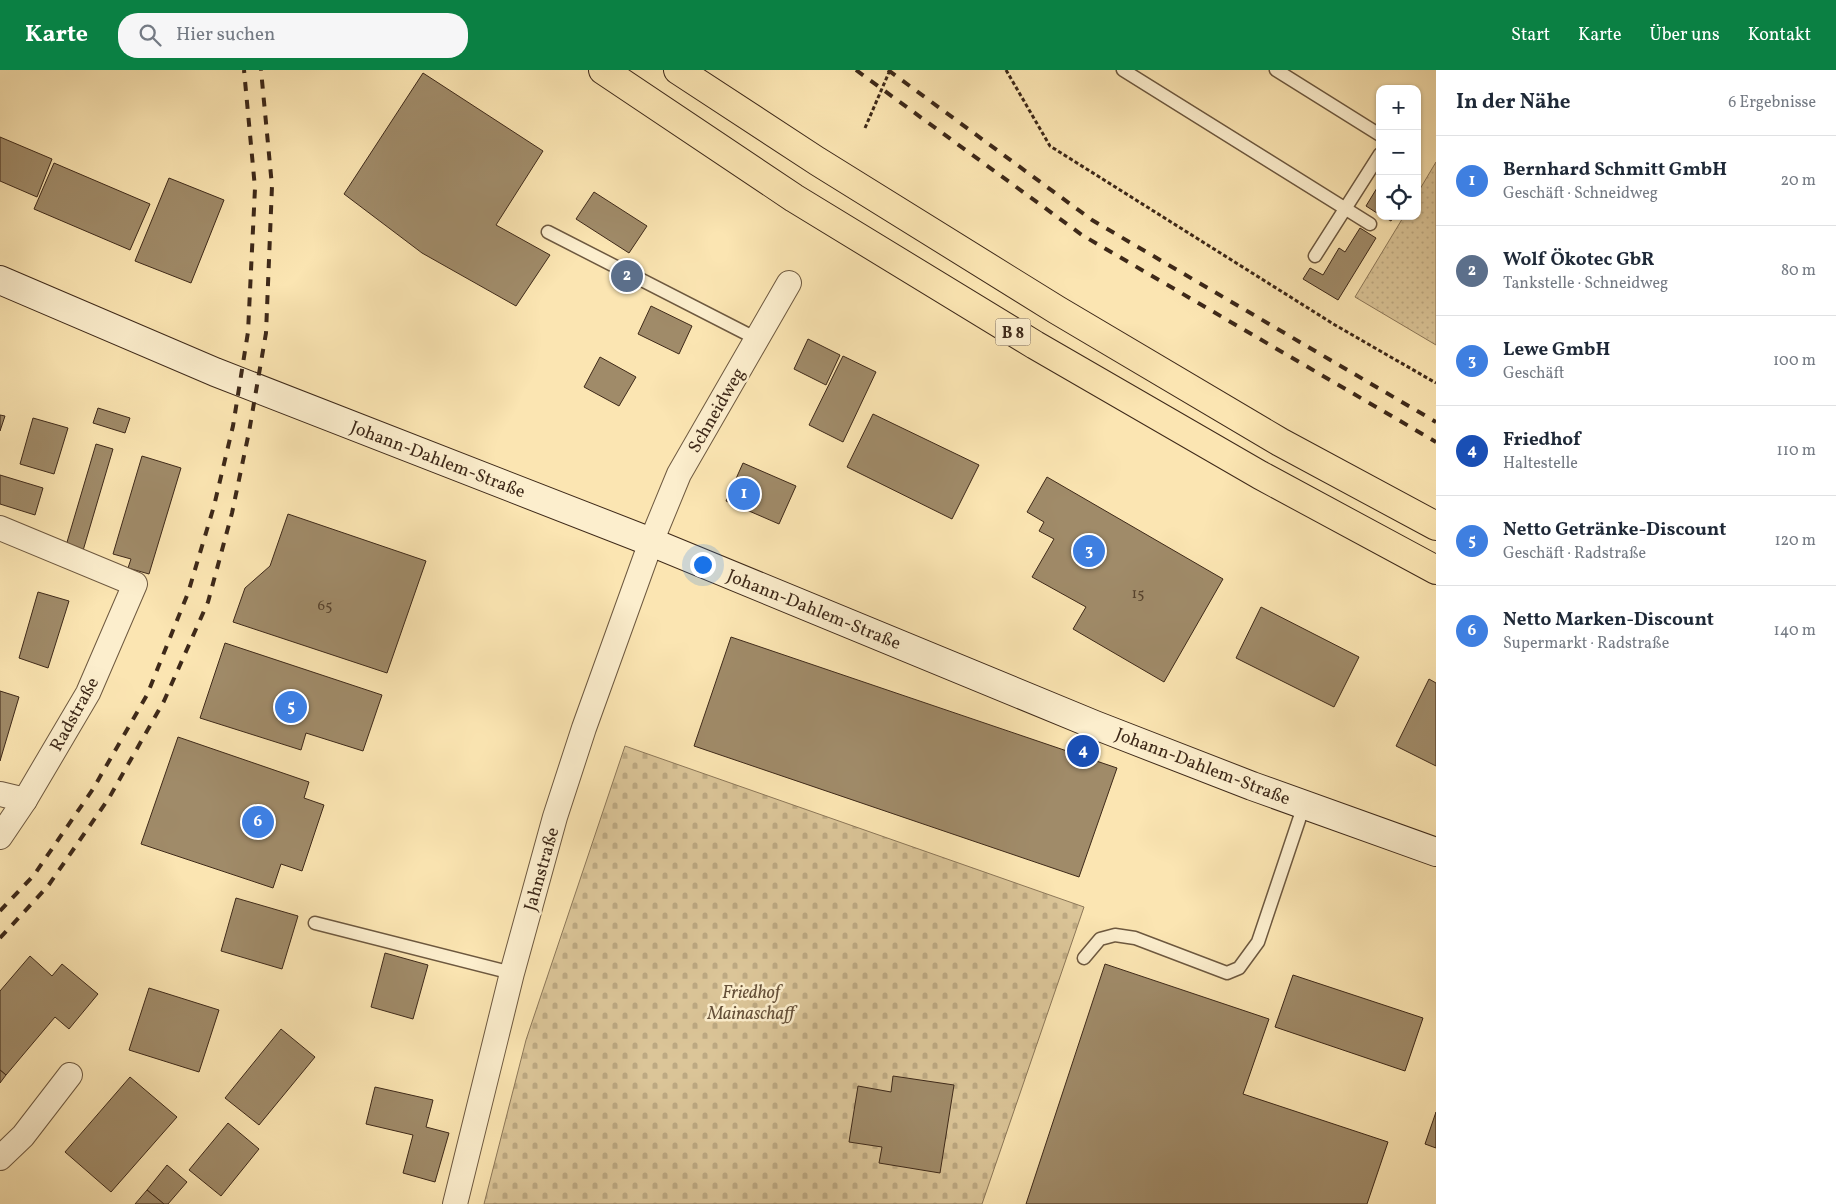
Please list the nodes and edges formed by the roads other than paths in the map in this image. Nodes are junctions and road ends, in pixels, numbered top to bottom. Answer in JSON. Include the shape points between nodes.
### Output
{"nodes":[{"id":1,"x":603,"y":70,"type":"edge"},
{"id":2,"x":678,"y":70,"type":"edge"},
{"id":3,"x":1123,"y":70,"type":"edge"},
{"id":4,"x":1276,"y":70,"type":"edge"},
{"id":5,"x":1376,"y":132,"type":"edge"},
{"id":6,"x":1376,"y":160,"type":"edge"},
{"id":7,"x":1344,"y":208,"type":"junction"},
{"id":8,"x":1370,"y":224,"type":"dead end"},
{"id":9,"x":548,"y":232,"type":"dead end"},
{"id":10,"x":1315,"y":256,"type":"dead end"},
{"id":11,"x":0,"y":280,"type":"edge"},
{"id":12,"x":789,"y":283,"type":"dead end"},
{"id":13,"x":757,"y":339,"type":"junction"},
{"id":14,"x":1436,"y":526,"type":"edge"},
{"id":15,"x":0,"y":528,"type":"edge"},
{"id":16,"x":651,"y":542,"type":"junction"},
{"id":17,"x":1436,"y":570,"type":"edge"},
{"id":18,"x":0,"y":794,"type":"edge"},
{"id":19,"x":25,"y":800,"type":"junction"},
{"id":20,"x":1304,"y":805,"type":"junction"},
{"id":21,"x":0,"y":837,"type":"edge"},
{"id":22,"x":1436,"y":852,"type":"edge"},
{"id":23,"x":315,"y":923,"type":"dead end"},
{"id":24,"x":1084,"y":958,"type":"dead end"},
{"id":25,"x":512,"y":973,"type":"junction"},
{"id":26,"x":70,"y":1075,"type":"dead end"},
{"id":27,"x":0,"y":1158,"type":"edge"},
{"id":28,"x":455,"y":1204,"type":"edge"}],
"edges":[{"from":1,"to":17,"type":"highway","number":"B 8","via":[[794,198],[1035,345],[1260,475]]},
{"from":2,"to":14,"type":"highway","number":"B 8","via":[[817,161],[1057,310],[1280,442]]},
{"from":3,"to":7,"type":"lane"},
{"from":4,"to":5,"type":"lane"},
{"from":6,"to":7,"type":"lane"},
{"from":7,"to":8,"type":"lane"},
{"from":7,"to":10,"type":"lane"},
{"from":9,"to":13,"type":"lane"},
{"from":11,"to":16,"type":"street","name":"Johann-Dahlem-Straße","via":[[215,372]]},
{"from":12,"to":13,"type":"street","name":"Schneidweg"},
{"from":13,"to":16,"type":"street","name":"Schneidweg","via":[[679,474]]},
{"from":15,"to":19,"type":"street","name":"Radstraße","via":[[134,584],[88,692]]},
{"from":16,"to":20,"type":"street","name":"Johann-Dahlem-Straße","via":[[1095,725]]},
{"from":16,"to":25,"type":"street","name":"Jahnstraße","via":[[578,746]]},
{"from":18,"to":19,"type":"street"},
{"from":19,"to":21,"type":"street","name":"Radstraße"},
{"from":20,"to":22,"type":"street","name":"Johann-Dahlem-Straße"},
{"from":20,"to":24,"type":"lane","via":[[1258,942],[1239,968],[1227,973],[1135,938],[1116,935],[1100,939]]},
{"from":23,"to":25,"type":"lane"},
{"from":25,"to":28,"type":"street","name":"Jahnstraße"},
{"from":26,"to":27,"type":"street","via":[[23,1136]]}]}
